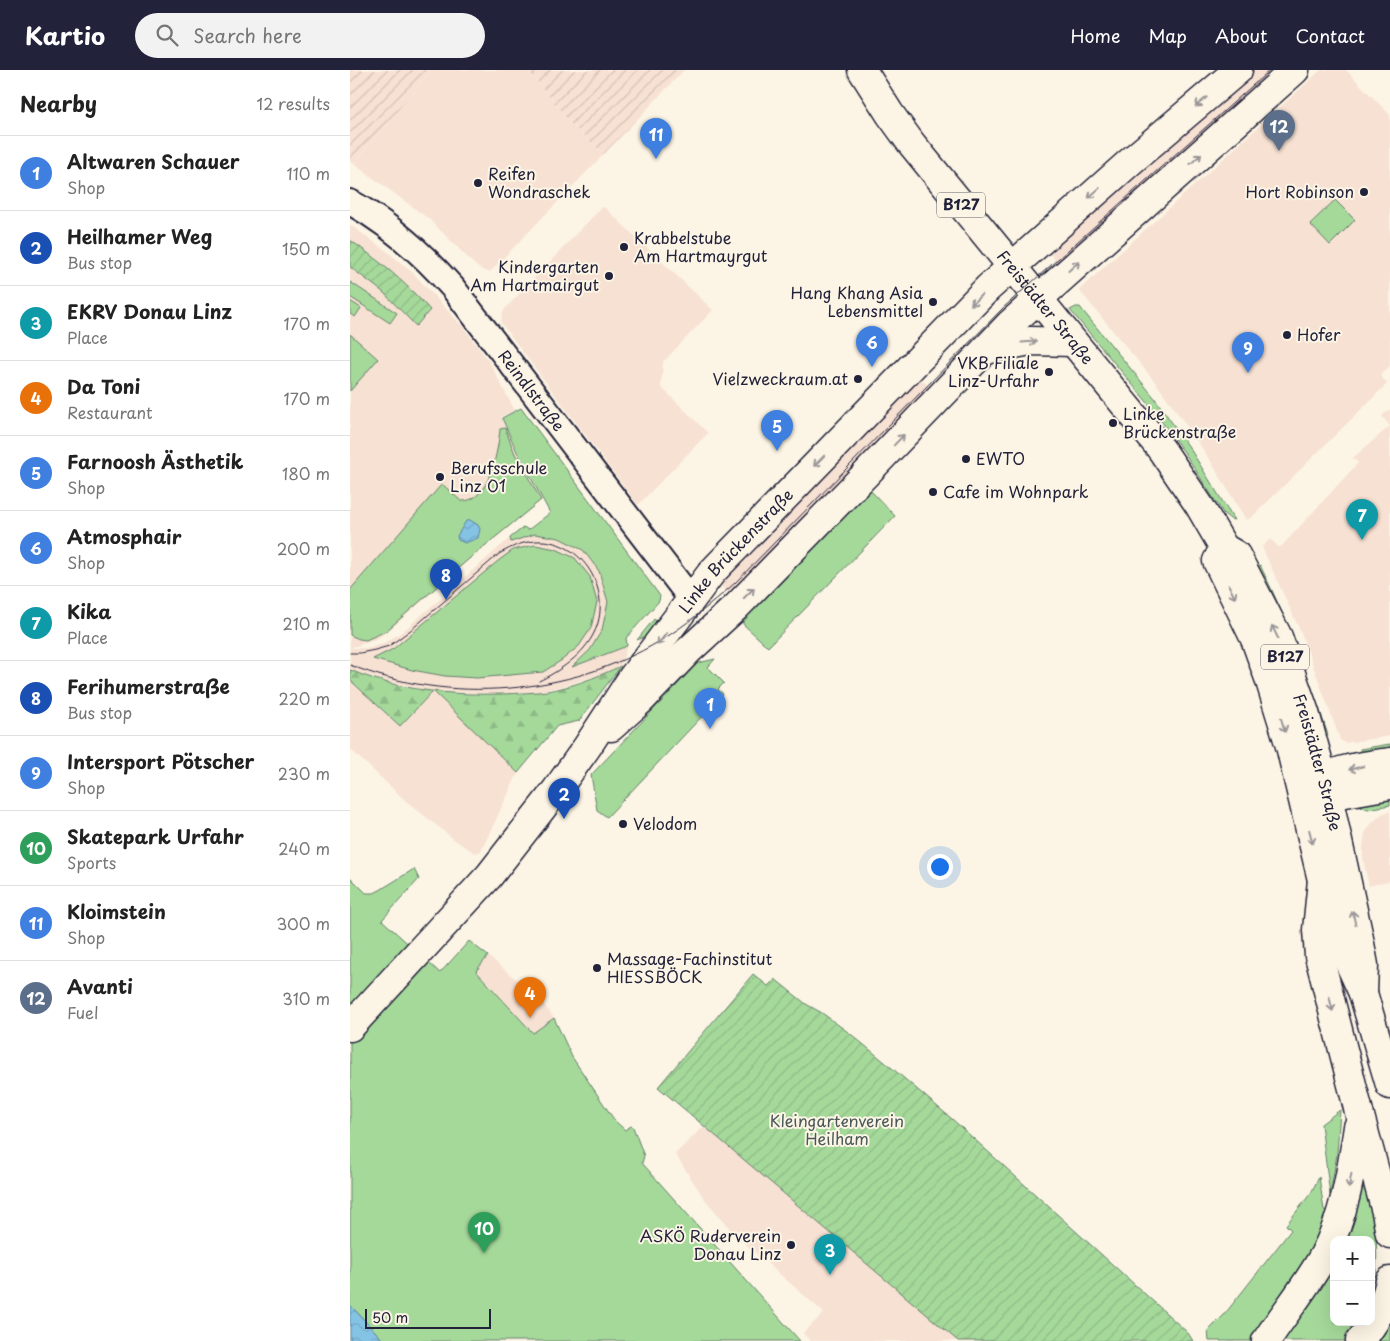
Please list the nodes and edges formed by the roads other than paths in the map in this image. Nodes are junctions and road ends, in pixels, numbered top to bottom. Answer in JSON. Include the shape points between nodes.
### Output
{"nodes":[{"id":1,"x":862,"y":70,"type":"edge"},
{"id":2,"x":1238,"y":70,"type":"edge"},
{"id":3,"x":1295,"y":70,"type":"edge"},
{"id":4,"x":350,"y":202,"type":"edge"},
{"id":5,"x":1011,"y":267,"type":"junction"},
{"id":6,"x":1038,"y":299,"type":"junction"},
{"id":7,"x":1073,"y":342,"type":"junction"},
{"id":8,"x":985,"y":350,"type":"junction"},
{"id":9,"x":1224,"y":548,"type":"junction"},
{"id":10,"x":691,"y":599,"type":"junction"},
{"id":11,"x":714,"y":627,"type":"junction"},
{"id":12,"x":587,"y":747,"type":"junction"},
{"id":13,"x":1390,"y":762,"type":"edge"},
{"id":14,"x":1390,"y":785,"type":"edge"},
{"id":15,"x":1326,"y":787,"type":"junction"},
{"id":16,"x":1301,"y":793,"type":"junction"},
{"id":17,"x":1322,"y":880,"type":"junction"},
{"id":18,"x":1363,"y":993,"type":"junction"},
{"id":19,"x":350,"y":1027,"type":"edge"},
{"id":20,"x":1390,"y":1085,"type":"edge"},
{"id":21,"x":1360,"y":1116,"type":"junction"},
{"id":22,"x":1390,"y":1234,"type":"edge"},
{"id":23,"x":1390,"y":1280,"type":"edge"},
{"id":24,"x":1266,"y":1341,"type":"edge"},
{"id":25,"x":1360,"y":1341,"type":"edge"}],
"edges":[{"from":1,"to":5,"type":"main road","name":"Freistädter Straße","number":"B127","via":[[890,114]]},
{"from":2,"to":5,"type":"main road","name":"Linke Brückenstraße","one_way":true},
{"from":6,"to":3,"type":"main road","name":"Linke Brückenstraße","one_way":true},
{"from":4,"to":10,"type":"street","name":"Reindlstraße","via":[[407,240],[453,288]]},
{"from":5,"to":6,"type":"main road","name":"Freistädter Straße","number":"B127"},
{"from":5,"to":10,"type":"main road","name":"Linke Brückenstraße","one_way":true,"via":[[795,485],[712,572]]},
{"from":6,"to":7,"type":"main road","name":"Freistädter Straße","number":"B127"},
{"from":6,"to":8,"type":"main road","name":"Linke Brückenstraße"},
{"from":8,"to":7,"type":"main road","one_way":true,"via":[[1022,342]]},
{"from":7,"to":9,"type":"main road","name":"Freistädter Straße","number":"B127","via":[[1161,449]]},
{"from":11,"to":8,"type":"main road","name":"Linke Brückenstraße","one_way":true},
{"from":15,"to":9,"type":"main road","name":"Freistädter Straße","number":"B127","one_way":true,"via":[[1305,713],[1278,637],[1236,555]]},
{"from":9,"to":16,"type":"main road","name":"Freistädter Straße","number":"B127","one_way":true,"via":[[1217,561],[1248,624],[1269,678]]},
{"from":10,"to":11,"type":"main road"},
{"from":10,"to":12,"type":"main road","name":"Linke Brückenstraße","one_way":true,"via":[[632,678]]},
{"from":11,"to":12,"type":"main road","name":"Linke Brückenstraße","via":[[641,700]]},
{"from":12,"to":19,"type":"main road","name":"Linke Brückenstraße","via":[[471,896]]},
{"from":13,"to":15,"type":"main road","one_way":true,"via":[[1358,767]]},
{"from":14,"to":15,"type":"main road"},
{"from":15,"to":16,"type":"main road"},
{"from":18,"to":15,"type":"main road","name":"Freistädter Straße","number":"B127","one_way":true,"via":[[1364,965]]},
{"from":16,"to":17,"type":"main road","name":"Freistädter Straße","number":"B127","one_way":true},
{"from":17,"to":18,"type":"main road","name":"Freistädter Straße","number":"B127","via":[[1338,938]]},
{"from":17,"to":21,"type":"main road","one_way":true,"via":[[1317,930],[1320,956]]},
{"from":18,"to":20,"type":"main road","name":"Freistädter Straße","number":"B127"},
{"from":21,"to":22,"type":"main road"},
{"from":21,"to":24,"type":"main road","one_way":true,"via":[[1350,1184],[1334,1234],[1308,1282]]},
{"from":23,"to":25,"type":"main road","via":[[1382,1310]]}]}
